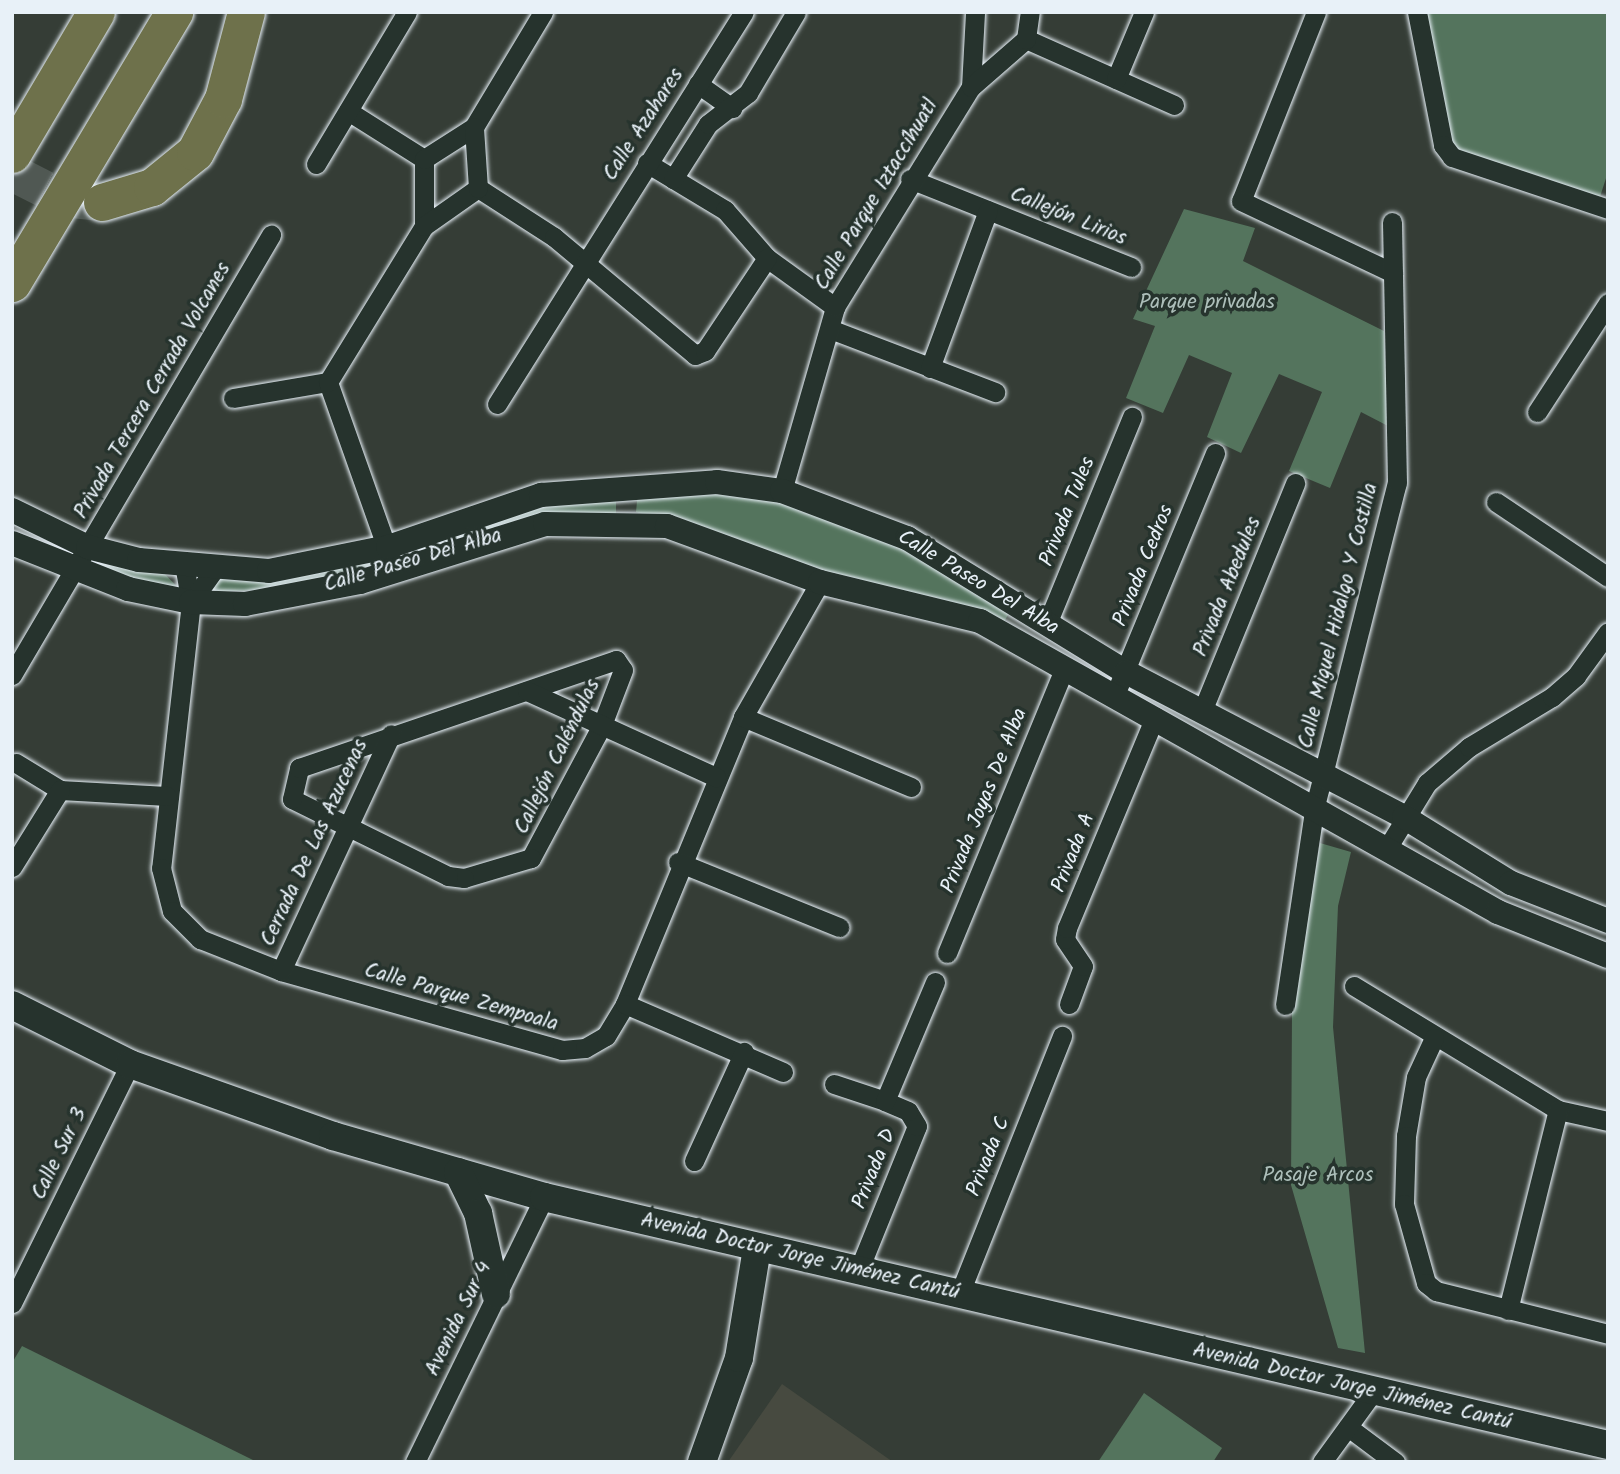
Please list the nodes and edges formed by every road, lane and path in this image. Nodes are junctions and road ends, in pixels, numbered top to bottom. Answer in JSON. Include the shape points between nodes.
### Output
{"nodes":[{"id":1,"x":96,"y":12,"type":"edge"},
{"id":2,"x":174,"y":12,"type":"edge"},
{"id":3,"x":246,"y":12,"type":"edge"},
{"id":4,"x":407,"y":12,"type":"edge"},
{"id":5,"x":543,"y":12,"type":"edge"},
{"id":6,"x":744,"y":12,"type":"edge"},
{"id":7,"x":796,"y":12,"type":"edge"},
{"id":8,"x":975,"y":12,"type":"edge"},
{"id":9,"x":1030,"y":12,"type":"edge"},
{"id":10,"x":1144,"y":12,"type":"edge"},
{"id":11,"x":1316,"y":12,"type":"edge"},
{"id":12,"x":1416,"y":12,"type":"edge"},
{"id":13,"x":973,"y":37,"type":"junction"},
{"id":14,"x":1026,"y":39,"type":"junction"},
{"id":15,"x":1003,"y":58,"type":"junction"},
{"id":16,"x":1116,"y":79,"type":"junction"},
{"id":17,"x":698,"y":85,"type":"junction"},
{"id":18,"x":971,"y":87,"type":"junction"},
{"id":19,"x":1174,"y":105,"type":"dead end"},
{"id":20,"x":732,"y":108,"type":"junction"},
{"id":21,"x":348,"y":111,"type":"junction"},
{"id":22,"x":474,"y":127,"type":"junction"},
{"id":23,"x":12,"y":154,"type":"edge"},
{"id":24,"x":424,"y":159,"type":"junction"},
{"id":25,"x":647,"y":163,"type":"junction"},
{"id":26,"x":316,"y":164,"type":"dead end"},
{"id":27,"x":673,"y":179,"type":"junction"},
{"id":28,"x":910,"y":179,"type":"junction"},
{"id":29,"x":478,"y":188,"type":"junction"},
{"id":30,"x":102,"y":202,"type":"tunnel mouth"},
{"id":31,"x":1608,"y":209,"type":"edge"},
{"id":32,"x":988,"y":210,"type":"junction"},
{"id":33,"x":1392,"y":222,"type":"dead end"},
{"id":34,"x":424,"y":226,"type":"junction"},
{"id":35,"x":271,"y":235,"type":"dead end"},
{"id":36,"x":767,"y":258,"type":"junction"},
{"id":37,"x":583,"y":263,"type":"junction"},
{"id":38,"x":1131,"y":267,"type":"dead end"},
{"id":39,"x":1393,"y":273,"type":"junction"},
{"id":40,"x":12,"y":283,"type":"edge"},
{"id":41,"x":1608,"y":303,"type":"edge"},
{"id":42,"x":835,"y":307,"type":"junction"},
{"id":43,"x":830,"y":329,"type":"junction"},
{"id":44,"x":930,"y":368,"type":"junction"},
{"id":45,"x":328,"y":382,"type":"junction"},
{"id":46,"x":995,"y":393,"type":"dead end"},
{"id":47,"x":233,"y":398,"type":"dead end"},
{"id":48,"x":497,"y":404,"type":"dead end"},
{"id":49,"x":1537,"y":412,"type":"dead end"},
{"id":50,"x":1132,"y":417,"type":"dead end"},
{"id":51,"x":1215,"y":453,"type":"dead end"},
{"id":52,"x":1295,"y":483,"type":"dead end"},
{"id":53,"x":635,"y":484,"type":"junction"},
{"id":54,"x":782,"y":491,"type":"junction"},
{"id":55,"x":1496,"y":502,"type":"dead end"},
{"id":56,"x":12,"y":510,"type":"edge"},
{"id":57,"x":626,"y":522,"type":"junction"},
{"id":58,"x":12,"y":542,"type":"edge"},
{"id":59,"x":88,"y":547,"type":"junction"},
{"id":60,"x":388,"y":547,"type":"junction"},
{"id":61,"x":184,"y":564,"type":"junction"},
{"id":62,"x":218,"y":566,"type":"junction"},
{"id":63,"x":75,"y":570,"type":"junction"},
{"id":64,"x":394,"y":571,"type":"junction"},
{"id":65,"x":1608,"y":577,"type":"edge"},
{"id":66,"x":820,"y":582,"type":"junction"},
{"id":67,"x":191,"y":602,"type":"junction"},
{"id":68,"x":1047,"y":624,"type":"junction"},
{"id":69,"x":1608,"y":632,"type":"edge"},
{"id":70,"x":1065,"y":667,"type":"junction"},
{"id":71,"x":1126,"y":672,"type":"junction"},
{"id":72,"x":12,"y":675,"type":"edge"},
{"id":73,"x":527,"y":691,"type":"junction"},
{"id":74,"x":1115,"y":695,"type":"junction"},
{"id":75,"x":1203,"y":709,"type":"junction"},
{"id":76,"x":743,"y":717,"type":"junction"},
{"id":77,"x":1155,"y":717,"type":"junction"},
{"id":78,"x":602,"y":725,"type":"junction"},
{"id":79,"x":391,"y":734,"type":"junction"},
{"id":80,"x":16,"y":763,"type":"dead end"},
{"id":81,"x":1323,"y":774,"type":"junction"},
{"id":82,"x":716,"y":778,"type":"junction"},
{"id":83,"x":911,"y":787,"type":"dead end"},
{"id":84,"x":60,"y":790,"type":"junction"},
{"id":85,"x":167,"y":796,"type":"junction"},
{"id":86,"x":1314,"y":810,"type":"junction"},
{"id":87,"x":1404,"y":817,"type":"junction"},
{"id":88,"x":346,"y":829,"type":"junction"},
{"id":89,"x":1386,"y":850,"type":"junction"},
{"id":90,"x":678,"y":862,"type":"junction"},
{"id":91,"x":12,"y":867,"type":"edge"},
{"id":92,"x":1608,"y":921,"type":"edge"},
{"id":93,"x":839,"y":927,"type":"dead end"},
{"id":94,"x":947,"y":953,"type":"dead end"},
{"id":95,"x":1608,"y":956,"type":"edge"},
{"id":96,"x":281,"y":971,"type":"junction"},
{"id":97,"x":935,"y":982,"type":"dead end"},
{"id":98,"x":1354,"y":986,"type":"dead end"},
{"id":99,"x":625,"y":1004,"type":"junction"},
{"id":100,"x":1069,"y":1004,"type":"dead end"},
{"id":101,"x":12,"y":1005,"type":"edge"},
{"id":102,"x":1285,"y":1005,"type":"dead end"},
{"id":103,"x":1062,"y":1036,"type":"dead end"},
{"id":104,"x":1434,"y":1038,"type":"junction"},
{"id":105,"x":744,"y":1052,"type":"junction"},
{"id":106,"x":130,"y":1064,"type":"junction"},
{"id":107,"x":783,"y":1072,"type":"dead end"},
{"id":108,"x":835,"y":1084,"type":"dead end"},
{"id":109,"x":885,"y":1101,"type":"junction"},
{"id":110,"x":1558,"y":1110,"type":"junction"},
{"id":111,"x":1608,"y":1121,"type":"edge"},
{"id":112,"x":694,"y":1161,"type":"dead end"},
{"id":113,"x":458,"y":1172,"type":"junction"},
{"id":114,"x":544,"y":1196,"type":"junction"},
{"id":115,"x":757,"y":1248,"type":"junction"},
{"id":116,"x":858,"y":1272,"type":"junction"},
{"id":117,"x":496,"y":1294,"type":"junction"},
{"id":118,"x":959,"y":1295,"type":"junction"},
{"id":119,"x":12,"y":1303,"type":"edge"},
{"id":120,"x":1508,"y":1310,"type":"junction"},
{"id":121,"x":1608,"y":1334,"type":"edge"},
{"id":122,"x":1373,"y":1392,"type":"junction"},
{"id":123,"x":1348,"y":1427,"type":"junction"},
{"id":124,"x":1608,"y":1445,"type":"edge"},
{"id":125,"x":415,"y":1462,"type":"edge"},
{"id":126,"x":702,"y":1462,"type":"edge"},
{"id":127,"x":1322,"y":1462,"type":"edge"},
{"id":128,"x":1395,"y":1462,"type":"edge"}],
"edges":[{"from":1,"to":23,"type":"highway"},
{"from":2,"to":40,"type":"highway"},
{"from":3,"to":30,"type":"highway","via":[[223,99],[195,152],[152,187]]},
{"from":4,"to":21,"type":"street"},
{"from":5,"to":22,"type":"street"},
{"from":6,"to":17,"type":"street","name":"Calle Azahares"},
{"from":7,"to":20,"type":"street","via":[[748,93]]},
{"from":8,"to":13,"type":"street"},
{"from":9,"to":14,"type":"street"},
{"from":10,"to":16,"type":"street"},
{"from":11,"to":39,"type":"street","via":[[1241,201]]},
{"from":12,"to":31,"type":"street","via":[[1443,145],[1452,157]]},
{"from":13,"to":15,"type":"street"},
{"from":13,"to":18,"type":"street"},
{"from":14,"to":15,"type":"street","name":"Calle Parque Iztaccíhuatl"},
{"from":14,"to":16,"type":"street"},
{"from":15,"to":18,"type":"street","name":"Calle Parque Iztaccíhuatl"},
{"from":16,"to":19,"type":"street"},
{"from":17,"to":20,"type":"street"},
{"from":17,"to":25,"type":"street","name":"Calle Azahares"},
{"from":18,"to":28,"type":"street","name":"Calle Parque Iztaccíhuatl"},
{"from":20,"to":27,"type":"street","via":[[708,124]]},
{"from":21,"to":24,"type":"street"},
{"from":21,"to":26,"type":"street"},
{"from":22,"to":24,"type":"street"},
{"from":22,"to":29,"type":"street"},
{"from":24,"to":34,"type":"street"},
{"from":25,"to":27,"type":"street"},
{"from":25,"to":37,"type":"street","name":"Calle Azahares"},
{"from":27,"to":36,"type":"street","via":[[726,210]]},
{"from":28,"to":32,"type":"street","name":"Callejón Lirios"},
{"from":28,"to":42,"type":"street","name":"Calle Parque Iztaccíhuatl"},
{"from":29,"to":34,"type":"street"},
{"from":29,"to":37,"type":"street"},
{"from":32,"to":38,"type":"street","name":"Callejón Lirios"},
{"from":32,"to":44,"type":"street"},
{"from":33,"to":39,"type":"street","name":"Calle Miguel Hidalgo Y Costilla"},
{"from":34,"to":45,"type":"street"},
{"from":35,"to":59,"type":"street","name":"Privada Tercera Cerrada Volcanes"},
{"from":36,"to":37,"type":"street","via":[[705,351],[695,355]]},
{"from":36,"to":42,"type":"street"},
{"from":37,"to":48,"type":"street","name":"Calle Azahares"},
{"from":39,"to":81,"type":"street","name":"Calle Miguel Hidalgo Y Costilla","via":[[1396,483]]},
{"from":41,"to":49,"type":"street"},
{"from":42,"to":43,"type":"street","name":"Calle Parque Iztaccíhuatl"},
{"from":43,"to":44,"type":"street"},
{"from":43,"to":54,"type":"street","name":"Calle Parque Iztaccíhuatl"},
{"from":44,"to":46,"type":"street"},
{"from":45,"to":47,"type":"street"},
{"from":45,"to":60,"type":"street"},
{"from":50,"to":68,"type":"street","name":"Privada Tules"},
{"from":51,"to":71,"type":"street","name":"Privada Cedros"},
{"from":52,"to":75,"type":"street","name":"Privada Abedules"},
{"from":53,"to":54,"type":"street","name":"Calle Paseo Del Alba","via":[[717,482]]},
{"from":53,"to":57,"type":"street","via":[[620,502]]},
{"from":53,"to":60,"type":"street","name":"Calle Paseo Del Alba","via":[[497,506]]},
{"from":54,"to":68,"type":"street","name":"Calle Paseo Del Alba","via":[[907,538]]},
{"from":55,"to":65,"type":"street"},
{"from":56,"to":59,"type":"street","name":"Calle Paseo Del Alba"},
{"from":57,"to":64,"type":"street","name":"Calle Paseo Del Alba","via":[[545,524]]},
{"from":57,"to":66,"type":"street","name":"Calle Paseo Del Alba","via":[[667,526]]},
{"from":58,"to":63,"type":"street","name":"Calle Paseo Del Alba"},
{"from":59,"to":61,"type":"street","name":"Calle Paseo Del Alba"},
{"from":59,"to":63,"type":"street","name":"Privada Tercera Cerrada Volcanes"},
{"from":60,"to":62,"type":"street","name":"Calle Paseo Del Alba","via":[[269,571]]},
{"from":60,"to":64,"type":"street"},
{"from":61,"to":62,"type":"street","name":"Calle Paseo Del Alba"},
{"from":61,"to":67,"type":"street","name":"Calle Parque Zempoala"},
{"from":62,"to":67,"type":"street","name":"Calle Parque Zempoala"},
{"from":63,"to":67,"type":"street","name":"Calle Paseo Del Alba"},
{"from":63,"to":72,"type":"street","name":"Privada Tercera Cerrada Volcanes"},
{"from":64,"to":67,"type":"street","name":"Calle Paseo Del Alba","via":[[245,604]]},
{"from":66,"to":70,"type":"street","name":"Calle Paseo Del Alba","via":[[980,621]]},
{"from":66,"to":76,"type":"street","name":"Calle Parque Zempoala"},
{"from":67,"to":85,"type":"street","name":"Calle Parque Zempoala"},
{"from":68,"to":71,"type":"street","name":"Calle Paseo Del Alba"},
{"from":69,"to":87,"type":"street","via":[[1576,676],[1469,747],[1427,783]]},
{"from":70,"to":74,"type":"street","name":"Calle Paseo Del Alba"},
{"from":70,"to":94,"type":"street","name":"Privada Joyas De Alba"},
{"from":71,"to":74,"type":"street","name":"Privada Cedros"},
{"from":71,"to":75,"type":"street","name":"Calle Paseo Del Alba"},
{"from":73,"to":78,"type":"street"},
{"from":73,"to":78,"type":"street","name":"Callejón Caléndulas","via":[[616,660],[623,670]]},
{"from":73,"to":79,"type":"street","name":"Callejón Caléndulas"},
{"from":74,"to":77,"type":"street","name":"Calle Paseo Del Alba"},
{"from":75,"to":81,"type":"street","name":"Calle Paseo Del Alba"},
{"from":76,"to":82,"type":"street","name":"Calle Parque Zempoala"},
{"from":76,"to":83,"type":"street"},
{"from":77,"to":86,"type":"street","name":"Calle Paseo Del Alba"},
{"from":77,"to":100,"type":"street","name":"Privada A","via":[[1067,928],[1065,939],[1083,966]]},
{"from":78,"to":82,"type":"street"},
{"from":78,"to":88,"type":"street","name":"Callejón Caléndulas","via":[[531,859],[456,878]]},
{"from":79,"to":88,"type":"street","name":"Cerrada De Las Azucenas"},
{"from":79,"to":88,"type":"street","name":"Callejón Caléndulas","via":[[295,772],[292,799]]},
{"from":80,"to":84,"type":"street"},
{"from":81,"to":86,"type":"street","name":"Calle Miguel Hidalgo Y Costilla"},
{"from":81,"to":87,"type":"street","name":"Calle Paseo Del Alba"},
{"from":82,"to":90,"type":"street","name":"Calle Parque Zempoala"},
{"from":84,"to":85,"type":"street"},
{"from":84,"to":91,"type":"street"},
{"from":85,"to":96,"type":"street","name":"Calle Parque Zempoala","via":[[161,868],[172,911],[200,939]]},
{"from":86,"to":89,"type":"street","name":"Calle Paseo Del Alba"},
{"from":86,"to":102,"type":"street","name":"Calle Miguel Hidalgo Y Costilla"},
{"from":87,"to":89,"type":"street"},
{"from":87,"to":92,"type":"street","name":"Calle Paseo Del Alba","via":[[1511,883]]},
{"from":88,"to":96,"type":"street","name":"Cerrada De Las Azucenas"},
{"from":89,"to":95,"type":"street","name":"Calle Paseo Del Alba","via":[[1497,912]]},
{"from":90,"to":93,"type":"street"},
{"from":90,"to":99,"type":"street","name":"Calle Parque Zempoala"},
{"from":96,"to":99,"type":"street","name":"Calle Parque Zempoala","via":[[562,1050],[586,1048],[606,1036]]},
{"from":97,"to":109,"type":"street","name":"Privada D"},
{"from":98,"to":104,"type":"street"},
{"from":99,"to":105,"type":"street"},
{"from":101,"to":106,"type":"main road","name":"Avenida Doctor Jorge Jiménez Cantú"},
{"from":103,"to":118,"type":"street","name":"Privada C"},
{"from":104,"to":110,"type":"street"},
{"from":104,"to":120,"type":"street","via":[[1416,1077],[1406,1136],[1404,1204],[1420,1270],[1436,1291]]},
{"from":105,"to":107,"type":"street"},
{"from":105,"to":112,"type":"street"},
{"from":106,"to":113,"type":"main road","name":"Avenida Doctor Jorge Jiménez Cantú","via":[[333,1136]]},
{"from":106,"to":119,"type":"street","name":"Calle Sur 3"},
{"from":108,"to":109,"type":"street"},
{"from":109,"to":116,"type":"street","name":"Privada D","via":[[908,1111],[917,1126]]},
{"from":110,"to":111,"type":"street"},
{"from":110,"to":120,"type":"street"},
{"from":113,"to":114,"type":"main road","name":"Avenida Doctor Jorge Jiménez Cantú"},
{"from":113,"to":117,"type":"main road","via":[[478,1213]]},
{"from":114,"to":115,"type":"main road","name":"Avenida Doctor Jorge Jiménez Cantú"},
{"from":114,"to":117,"type":"street","name":"Avenida Sur 4"},
{"from":115,"to":116,"type":"main road","name":"Avenida Doctor Jorge Jiménez Cantú"},
{"from":115,"to":126,"type":"main road","via":[[739,1358]]},
{"from":116,"to":118,"type":"main road","name":"Avenida Doctor Jorge Jiménez Cantú"},
{"from":117,"to":125,"type":"street","name":"Avenida Sur 4"},
{"from":118,"to":122,"type":"main road","name":"Avenida Doctor Jorge Jiménez Cantú"},
{"from":120,"to":121,"type":"street"},
{"from":122,"to":123,"type":"street"},
{"from":122,"to":124,"type":"main road","name":"Avenida Doctor Jorge Jiménez Cantú"},
{"from":123,"to":127,"type":"street"},
{"from":123,"to":128,"type":"street"}]}
